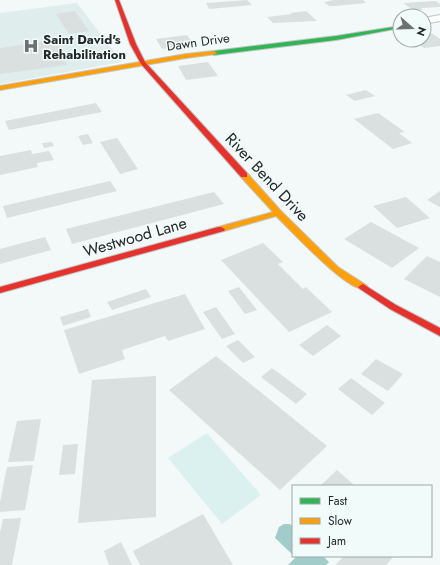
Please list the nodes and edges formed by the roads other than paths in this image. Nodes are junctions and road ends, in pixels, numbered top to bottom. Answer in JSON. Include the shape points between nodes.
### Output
{"nodes":[{"id":1,"x":118,"y":0,"type":"edge"},
{"id":2,"x":392,"y":28,"type":"edge"},
{"id":3,"x":143,"y":63,"type":"junction"},
{"id":4,"x":0,"y":88,"type":"edge"},
{"id":5,"x":278,"y":213,"type":"junction"},
{"id":6,"x":0,"y":290,"type":"edge"},
{"id":7,"x":440,"y":332,"type":"edge"}],
"edges":[{"from":1,"to":3,"type":"street","name":"River Bend Drive","via":[[133,44]]},
{"from":2,"to":3,"type":"street","name":"Dawn Drive","via":[[336,38]]},
{"from":3,"to":4,"type":"street","name":"Dawn Drive"},
{"from":3,"to":5,"type":"street","name":"River Bend Drive"},
{"from":5,"to":6,"type":"street","name":"Westwood Lane"},
{"from":5,"to":7,"type":"street","name":"River Bend Drive","via":[[335,269],[393,307]]}]}
